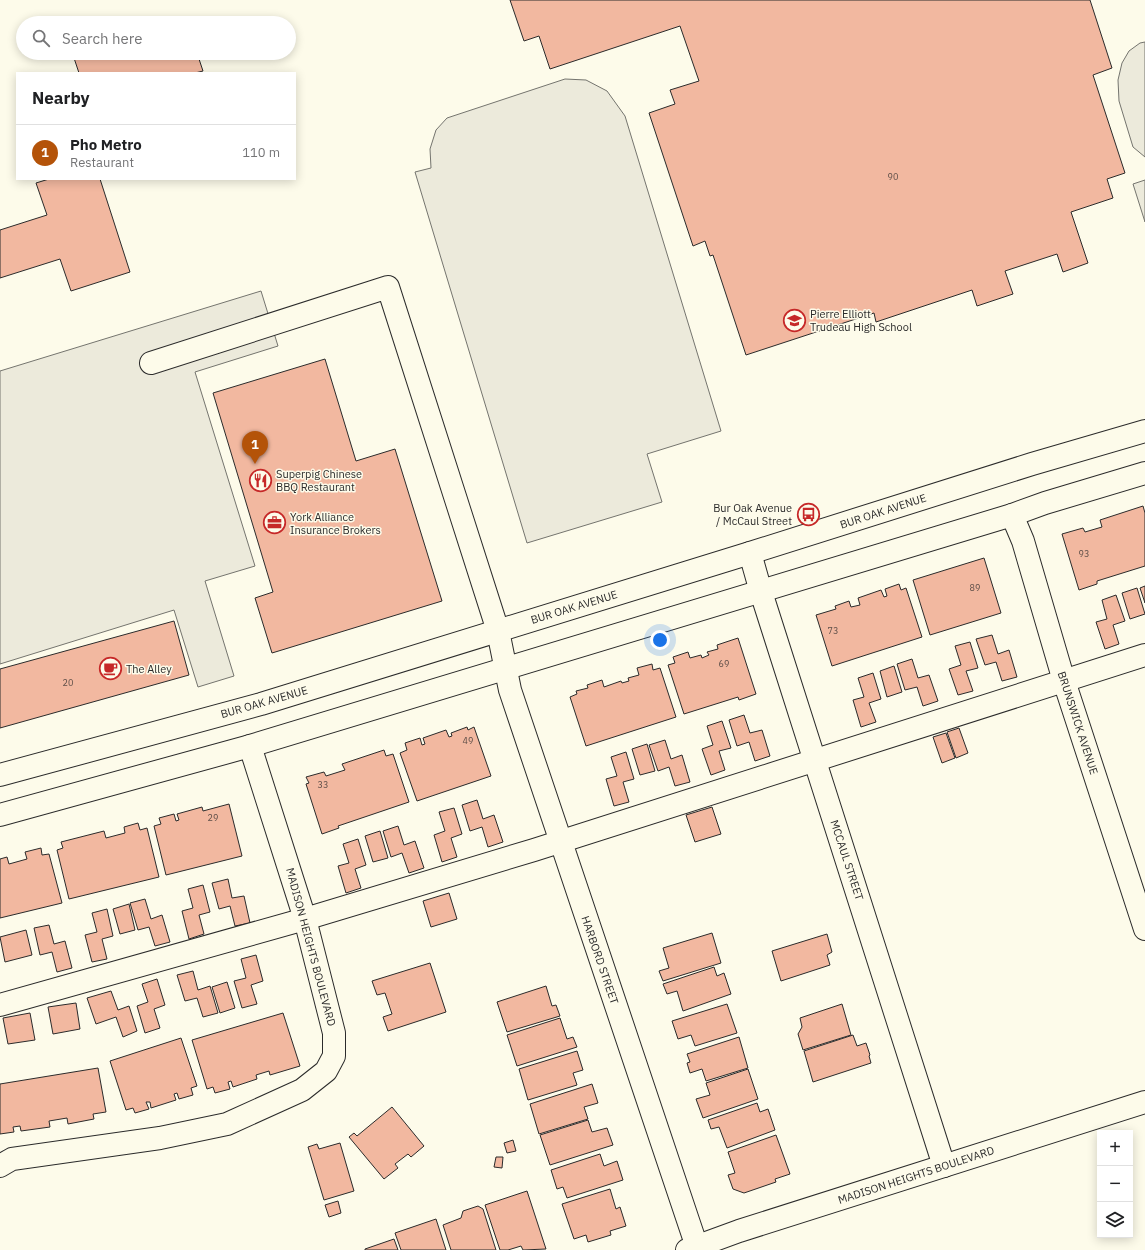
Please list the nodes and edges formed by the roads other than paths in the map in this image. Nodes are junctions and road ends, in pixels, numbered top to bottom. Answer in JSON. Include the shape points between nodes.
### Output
{"nodes":[{"id":1,"x":151,"y":363,"type":"dead end"},
{"id":2,"x":1145,"y":431,"type":"edge"},
{"id":3,"x":1145,"y":473,"type":"edge"},
{"id":4,"x":1012,"y":515,"type":"junction"},
{"id":5,"x":750,"y":553,"type":"junction"},
{"id":6,"x":761,"y":592,"type":"junction"},
{"id":7,"x":498,"y":631,"type":"junction"},
{"id":8,"x":1145,"y":655,"type":"edge"},
{"id":9,"x":506,"y":669,"type":"junction"},
{"id":10,"x":1064,"y":681,"type":"junction"},
{"id":11,"x":250,"y":746,"type":"junction"},
{"id":12,"x":816,"y":761,"type":"junction"},
{"id":13,"x":0,"y":775,"type":"edge"},
{"id":14,"x":0,"y":815,"type":"edge"},
{"id":15,"x":561,"y":842,"type":"junction"},
{"id":16,"x":305,"y":919,"type":"junction"},
{"id":17,"x":1145,"y":930,"type":"edge"},
{"id":18,"x":0,"y":1005,"type":"edge"},
{"id":19,"x":1145,"y":1102,"type":"edge"},
{"id":20,"x":0,"y":1166,"type":"edge"},
{"id":21,"x":944,"y":1166,"type":"junction"},
{"id":22,"x":694,"y":1249,"type":"edge"}],
"edges":[{"from":1,"to":7,"type":"street","name":"HARBORD STREET","via":[[388,287]]},
{"from":2,"to":5,"type":"street","name":"BUR OAK AVENUE"},
{"from":3,"to":4,"type":"street"},
{"from":4,"to":6,"type":"street"},
{"from":4,"to":10,"type":"street","name":"BRUNSWICK AVENUE","via":[[1023,540]]},
{"from":5,"to":6,"type":"street","name":"MCCAUL STREET"},
{"from":5,"to":7,"type":"street","name":"BUR OAK AVENUE"},
{"from":6,"to":9,"type":"street"},
{"from":6,"to":12,"type":"street","name":"MCCAUL STREET"},
{"from":7,"to":9,"type":"street","name":"HARBORD STREET"},
{"from":7,"to":13,"type":"street","name":"BUR OAK AVENUE","via":[[261,704]]},
{"from":8,"to":10,"type":"street"},
{"from":9,"to":11,"type":"street"},
{"from":9,"to":15,"type":"street","name":"HARBORD STREET","via":[[510,690]]},
{"from":10,"to":12,"type":"street"},
{"from":10,"to":17,"type":"street","name":"BRUNSWICK AVENUE"},
{"from":11,"to":14,"type":"street"},
{"from":11,"to":16,"type":"street","name":"MADISON HEIGHTS BOULEVARD"},
{"from":12,"to":15,"type":"street"},
{"from":12,"to":21,"type":"street","name":"MCCAUL STREET"},
{"from":15,"to":16,"type":"street"},
{"from":15,"to":22,"type":"street","name":"HARBORD STREET"},
{"from":16,"to":18,"type":"street"},
{"from":16,"to":20,"type":"street","name":"MADISON HEIGHTS BOULEVARD","via":[[334,1033],[334,1056],[326,1071],[302,1090],[227,1124],[160,1138],[12,1159]]},
{"from":19,"to":21,"type":"street","name":"MADISON HEIGHTS BOULEVARD"},
{"from":21,"to":22,"type":"street","name":"MADISON HEIGHTS BOULEVARD","via":[[739,1231]]}]}
